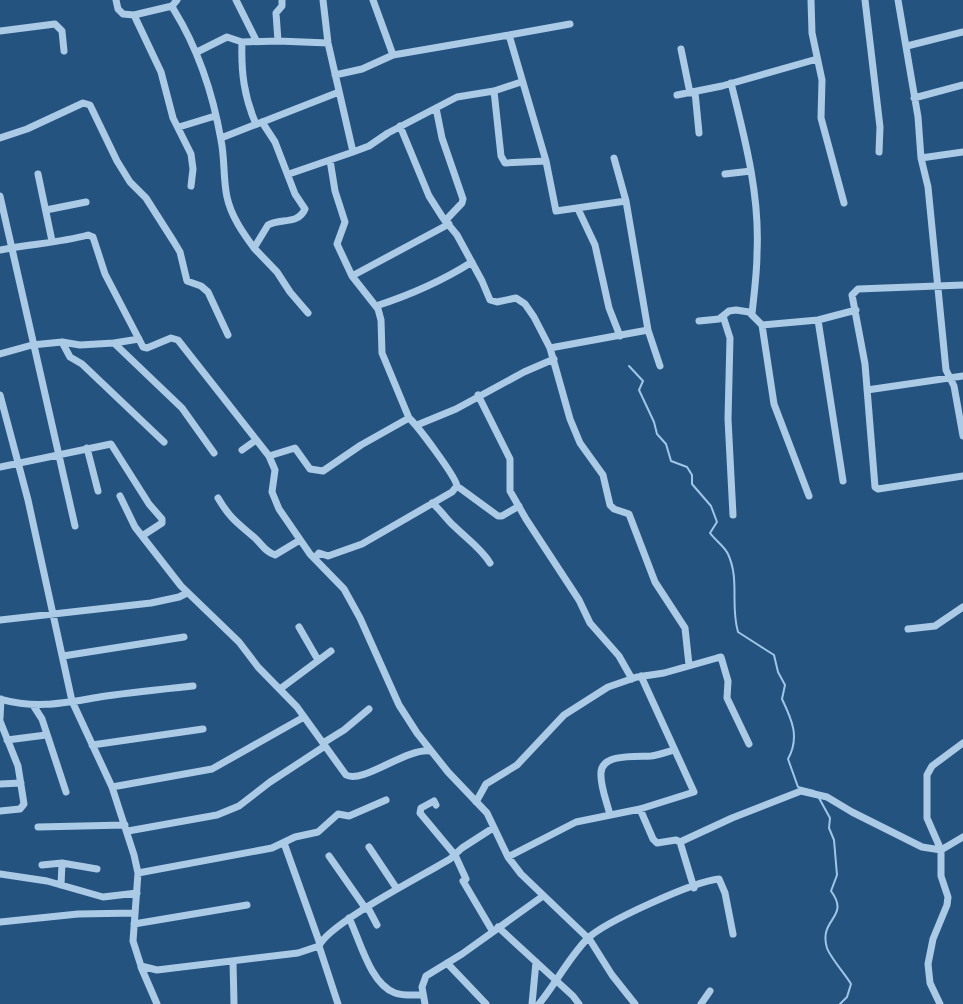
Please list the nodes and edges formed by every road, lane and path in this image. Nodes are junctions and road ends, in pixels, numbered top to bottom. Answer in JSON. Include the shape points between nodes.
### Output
{"nodes":[{"id":1,"x":116,"y":0,"type":"edge"},
{"id":2,"x":236,"y":0,"type":"edge"},
{"id":3,"x":282,"y":0,"type":"edge"},
{"id":4,"x":322,"y":0,"type":"edge"},
{"id":5,"x":373,"y":0,"type":"edge"},
{"id":6,"x":811,"y":0,"type":"edge"},
{"id":7,"x":865,"y":0,"type":"edge"},
{"id":8,"x":898,"y":0,"type":"edge"},
{"id":9,"x":175,"y":3,"type":"edge"},
{"id":10,"x":134,"y":15,"type":"junction"},
{"id":11,"x":570,"y":24,"type":"dead end"},
{"id":12,"x":0,"y":31,"type":"edge"},
{"id":13,"x":963,"y":32,"type":"edge"},
{"id":14,"x":509,"y":35,"type":"junction"},
{"id":15,"x":256,"y":40,"type":"junction"},
{"id":16,"x":278,"y":40,"type":"junction"},
{"id":17,"x":242,"y":42,"type":"junction"},
{"id":18,"x":328,"y":43,"type":"junction"},
{"id":19,"x":907,"y":46,"type":"junction"},
{"id":20,"x":681,"y":49,"type":"dead end"},
{"id":21,"x":64,"y":51,"type":"dead end"},
{"id":22,"x":197,"y":52,"type":"junction"},
{"id":23,"x":393,"y":55,"type":"junction"},
{"id":24,"x":817,"y":59,"type":"junction"},
{"id":25,"x":335,"y":75,"type":"junction"},
{"id":26,"x":521,"y":82,"type":"junction"},
{"id":27,"x":731,"y":83,"type":"junction"},
{"id":28,"x":963,"y":85,"type":"edge"},
{"id":29,"x":494,"y":91,"type":"junction"},
{"id":30,"x":339,"y":92,"type":"junction"},
{"id":31,"x":692,"y":92,"type":"junction"},
{"id":32,"x":677,"y":95,"type":"dead end"},
{"id":33,"x":914,"y":98,"type":"junction"},
{"id":34,"x":436,"y":108,"type":"junction"},
{"id":35,"x":215,"y":116,"type":"junction"},
{"id":36,"x":259,"y":123,"type":"junction"},
{"id":37,"x":400,"y":126,"type":"junction"},
{"id":38,"x":179,"y":127,"type":"junction"},
{"id":39,"x":699,"y":133,"type":"dead end"},
{"id":40,"x":0,"y":138,"type":"edge"},
{"id":41,"x":221,"y":138,"type":"junction"},
{"id":42,"x":353,"y":152,"type":"junction"},
{"id":43,"x":879,"y":152,"type":"dead end"},
{"id":44,"x":963,"y":152,"type":"edge"},
{"id":45,"x":614,"y":158,"type":"dead end"},
{"id":46,"x":921,"y":158,"type":"junction"},
{"id":47,"x":330,"y":160,"type":"junction"},
{"id":48,"x":546,"y":161,"type":"junction"},
{"id":49,"x":751,"y":171,"type":"junction"},
{"id":50,"x":38,"y":174,"type":"dead end"},
{"id":51,"x":289,"y":174,"type":"junction"},
{"id":52,"x":725,"y":174,"type":"dead end"},
{"id":53,"x":191,"y":186,"type":"dead end"},
{"id":54,"x":0,"y":196,"type":"edge"},
{"id":55,"x":626,"y":201,"type":"junction"},
{"id":56,"x":86,"y":202,"type":"dead end"},
{"id":57,"x":844,"y":203,"type":"dead end"},
{"id":58,"x":578,"y":209,"type":"junction"},
{"id":59,"x":46,"y":210,"type":"junction"},
{"id":60,"x":447,"y":222,"type":"junction"},
{"id":61,"x":52,"y":241,"type":"junction"},
{"id":62,"x":12,"y":248,"type":"junction"},
{"id":63,"x":254,"y":248,"type":"junction"},
{"id":64,"x":0,"y":250,"type":"edge"},
{"id":65,"x":472,"y":262,"type":"junction"},
{"id":66,"x":352,"y":276,"type":"junction"},
{"id":67,"x":937,"y":285,"type":"junction"},
{"id":68,"x":963,"y":285,"type":"edge"},
{"id":69,"x":376,"y":306,"type":"junction"},
{"id":70,"x":856,"y":310,"type":"junction"},
{"id":71,"x":308,"y":313,"type":"dead end"},
{"id":72,"x":752,"y":314,"type":"junction"},
{"id":73,"x":723,"y":316,"type":"junction"},
{"id":74,"x":818,"y":320,"type":"junction"},
{"id":75,"x":699,"y":321,"type":"dead end"},
{"id":76,"x":762,"y":325,"type":"junction"},
{"id":77,"x":648,"y":330,"type":"junction"},
{"id":78,"x":228,"y":335,"type":"dead end"},
{"id":79,"x":620,"y":336,"type":"junction"},
{"id":80,"x":139,"y":339,"type":"junction"},
{"id":81,"x":62,"y":342,"type":"junction"},
{"id":82,"x":114,"y":343,"type":"junction"},
{"id":83,"x":32,"y":344,"type":"junction"},
{"id":84,"x":550,"y":348,"type":"junction"},
{"id":85,"x":0,"y":354,"type":"edge"},
{"id":86,"x":554,"y":359,"type":"junction"},
{"id":87,"x":660,"y":366,"type":"dead end"},
{"id":88,"x":963,"y":376,"type":"edge"},
{"id":89,"x":949,"y":378,"type":"junction"},
{"id":90,"x":867,"y":390,"type":"junction"},
{"id":91,"x":478,"y":395,"type":"junction"},
{"id":92,"x":0,"y":396,"type":"edge"},
{"id":93,"x":409,"y":418,"type":"junction"},
{"id":94,"x":417,"y":425,"type":"junction"},
{"id":95,"x":963,"y":436,"type":"edge"},
{"id":96,"x":256,"y":440,"type":"junction"},
{"id":97,"x":164,"y":442,"type":"dead end"},
{"id":98,"x":87,"y":448,"type":"junction"},
{"id":99,"x":242,"y":450,"type":"dead end"},
{"id":100,"x":214,"y":452,"type":"dead end"},
{"id":101,"x":59,"y":453,"type":"junction"},
{"id":102,"x":269,"y":456,"type":"junction"},
{"id":103,"x":19,"y":463,"type":"junction"},
{"id":104,"x":0,"y":467,"type":"edge"},
{"id":105,"x":963,"y":476,"type":"edge"},
{"id":106,"x":843,"y":481,"type":"dead end"},
{"id":107,"x":457,"y":486,"type":"junction"},
{"id":108,"x":98,"y":491,"type":"dead end"},
{"id":109,"x":120,"y":496,"type":"dead end"},
{"id":110,"x":809,"y":496,"type":"dead end"},
{"id":111,"x":218,"y":498,"type":"dead end"},
{"id":112,"x":432,"y":503,"type":"junction"},
{"id":113,"x":519,"y":506,"type":"junction"},
{"id":114,"x":734,"y":515,"type":"dead end"},
{"id":115,"x":75,"y":526,"type":"dead end"},
{"id":116,"x":142,"y":536,"type":"junction"},
{"id":117,"x":300,"y":540,"type":"junction"},
{"id":118,"x":315,"y":558,"type":"junction"},
{"id":119,"x":490,"y":563,"type":"dead end"},
{"id":120,"x":187,"y":592,"type":"junction"},
{"id":121,"x":963,"y":606,"type":"edge"},
{"id":122,"x":54,"y":616,"type":"junction"},
{"id":123,"x":0,"y":620,"type":"edge"},
{"id":124,"x":299,"y":627,"type":"dead end"},
{"id":125,"x":908,"y":629,"type":"dead end"},
{"id":126,"x":184,"y":637,"type":"dead end"},
{"id":127,"x":331,"y":651,"type":"dead end"},
{"id":128,"x":63,"y":656,"type":"junction"},
{"id":129,"x":318,"y":660,"type":"junction"},
{"id":130,"x":689,"y":665,"type":"junction"},
{"id":131,"x":641,"y":676,"type":"junction"},
{"id":132,"x":632,"y":679,"type":"junction"},
{"id":133,"x":193,"y":686,"type":"dead end"},
{"id":134,"x":280,"y":689,"type":"junction"},
{"id":135,"x":1,"y":699,"type":"edge"},
{"id":136,"x":72,"y":701,"type":"junction"},
{"id":137,"x":33,"y":704,"type":"junction"},
{"id":138,"x":369,"y":709,"type":"dead end"},
{"id":139,"x":304,"y":717,"type":"junction"},
{"id":140,"x":0,"y":719,"type":"edge"},
{"id":141,"x":203,"y":729,"type":"dead end"},
{"id":142,"x":46,"y":734,"type":"junction"},
{"id":143,"x":7,"y":740,"type":"junction"},
{"id":144,"x":426,"y":743,"type":"junction"},
{"id":145,"x":963,"y":743,"type":"edge"},
{"id":146,"x":749,"y":744,"type":"dead end"},
{"id":147,"x":92,"y":745,"type":"junction"},
{"id":148,"x":324,"y":745,"type":"junction"},
{"id":149,"x":421,"y":750,"type":"junction"},
{"id":150,"x":674,"y":750,"type":"junction"},
{"id":151,"x":430,"y":751,"type":"junction"},
{"id":152,"x":21,"y":783,"type":"junction"},
{"id":153,"x":0,"y":784,"type":"edge"},
{"id":154,"x":112,"y":787,"type":"junction"},
{"id":155,"x":66,"y":792,"type":"dead end"},
{"id":156,"x":386,"y":800,"type":"dead end"},
{"id":157,"x":476,"y":802,"type":"junction"},
{"id":158,"x":436,"y":805,"type":"dead end"},
{"id":159,"x":640,"y":809,"type":"junction"},
{"id":160,"x":0,"y":811,"type":"edge"},
{"id":161,"x":610,"y":814,"type":"junction"},
{"id":162,"x":38,"y":827,"type":"dead end"},
{"id":163,"x":126,"y":828,"type":"junction"},
{"id":164,"x":493,"y":828,"type":"junction"},
{"id":165,"x":963,"y":837,"type":"edge"},
{"id":166,"x":680,"y":842,"type":"junction"},
{"id":167,"x":284,"y":843,"type":"junction"},
{"id":168,"x":369,"y":847,"type":"dead end"},
{"id":169,"x":941,"y":850,"type":"junction"},
{"id":170,"x":455,"y":854,"type":"junction"},
{"id":171,"x":329,"y":856,"type":"dead end"},
{"id":172,"x":508,"y":856,"type":"junction"},
{"id":173,"x":62,"y":864,"type":"junction"},
{"id":174,"x":42,"y":865,"type":"dead end"},
{"id":175,"x":97,"y":869,"type":"dead end"},
{"id":176,"x":138,"y":873,"type":"junction"},
{"id":177,"x":0,"y":874,"type":"edge"},
{"id":178,"x":61,"y":885,"type":"junction"},
{"id":179,"x":694,"y":888,"type":"junction"},
{"id":180,"x":397,"y":889,"type":"junction"},
{"id":181,"x":137,"y":894,"type":"junction"},
{"id":182,"x":543,"y":896,"type":"junction"},
{"id":183,"x":247,"y":905,"type":"dead end"},
{"id":184,"x":367,"y":908,"type":"junction"},
{"id":185,"x":135,"y":914,"type":"junction"},
{"id":186,"x":350,"y":918,"type":"junction"},
{"id":187,"x":0,"y":922,"type":"edge"},
{"id":188,"x":134,"y":924,"type":"junction"},
{"id":189,"x":377,"y":925,"type":"dead end"},
{"id":190,"x":496,"y":930,"type":"junction"},
{"id":191,"x":733,"y":934,"type":"dead end"},
{"id":192,"x":588,"y":938,"type":"junction"},
{"id":193,"x":320,"y":945,"type":"junction"},
{"id":194,"x":233,"y":961,"type":"junction"},
{"id":195,"x":536,"y":962,"type":"junction"},
{"id":196,"x":447,"y":963,"type":"junction"},
{"id":197,"x":141,"y":966,"type":"junction"},
{"id":198,"x":558,"y":981,"type":"junction"},
{"id":199,"x":710,"y":991,"type":"dead end"},
{"id":200,"x":422,"y":995,"type":"junction"},
{"id":201,"x":157,"y":1004,"type":"edge"},
{"id":202,"x":234,"y":1004,"type":"edge"},
{"id":203,"x":338,"y":1004,"type":"edge"},
{"id":204,"x":425,"y":1004,"type":"edge"},
{"id":205,"x":486,"y":1004,"type":"edge"},
{"id":206,"x":532,"y":1004,"type":"edge"},
{"id":207,"x":539,"y":1004,"type":"edge"},
{"id":208,"x":579,"y":1004,"type":"edge"},
{"id":209,"x":635,"y":1004,"type":"edge"},
{"id":210,"x":701,"y":1004,"type":"edge"},
{"id":211,"x":940,"y":1004,"type":"edge"}],
"edges":[{"from":1,"to":10,"type":"street","via":[[123,14]]},
{"from":2,"to":15,"type":"street"},
{"from":3,"to":16,"type":"street","via":[[276,14]]},
{"from":4,"to":18,"type":"street"},
{"from":5,"to":23,"type":"street"},
{"from":6,"to":24,"type":"street"},
{"from":7,"to":43,"type":"street","via":[[880,127]]},
{"from":8,"to":19,"type":"street"},
{"from":9,"to":10,"type":"street"},
{"from":9,"to":22,"type":"street"},
{"from":10,"to":38,"type":"street","via":[[161,72],[168,105]]},
{"from":11,"to":14,"type":"street"},
{"from":12,"to":21,"type":"street","via":[[55,24],[62,31]]},
{"from":13,"to":19,"type":"street"},
{"from":14,"to":23,"type":"street"},
{"from":14,"to":26,"type":"street"},
{"from":15,"to":16,"type":"street"},
{"from":15,"to":17,"type":"street"},
{"from":16,"to":18,"type":"street"},
{"from":17,"to":22,"type":"street","via":[[227,36]]},
{"from":17,"to":36,"type":"street","via":[[241,74],[248,106]]},
{"from":18,"to":25,"type":"street"},
{"from":19,"to":33,"type":"street"},
{"from":20,"to":31,"type":"street"},
{"from":22,"to":35,"type":"street"},
{"from":23,"to":25,"type":"street","via":[[362,69]]},
{"from":24,"to":27,"type":"street"},
{"from":24,"to":57,"type":"street","via":[[822,80],[821,118]]},
{"from":25,"to":30,"type":"street"},
{"from":26,"to":29,"type":"street"},
{"from":26,"to":48,"type":"street"},
{"from":27,"to":31,"type":"street"},
{"from":27,"to":49,"type":"street"},
{"from":28,"to":33,"type":"street"},
{"from":29,"to":34,"type":"street","via":[[457,97]]},
{"from":29,"to":48,"type":"street","via":[[501,156],[505,164]]},
{"from":30,"to":36,"type":"street"},
{"from":30,"to":42,"type":"street"},
{"from":31,"to":32,"type":"street"},
{"from":31,"to":39,"type":"street"},
{"from":33,"to":46,"type":"street"},
{"from":34,"to":37,"type":"street"},
{"from":34,"to":60,"type":"street","via":[[443,143],[464,199]]},
{"from":35,"to":38,"type":"street"},
{"from":35,"to":41,"type":"street"},
{"from":36,"to":41,"type":"street"},
{"from":36,"to":51,"type":"street","via":[[275,142]]},
{"from":37,"to":42,"type":"street"},
{"from":37,"to":60,"type":"street","via":[[429,196]]},
{"from":38,"to":53,"type":"street","via":[[192,154]]},
{"from":40,"to":78,"type":"street","via":[[83,103],[90,105],[117,161],[130,182],[146,198],[180,252],[187,281],[208,292]]},
{"from":41,"to":63,"type":"street","via":[[226,197],[234,218]]},
{"from":42,"to":47,"type":"street"},
{"from":44,"to":46,"type":"street"},
{"from":45,"to":55,"type":"street"},
{"from":46,"to":67,"type":"street","via":[[928,187]]},
{"from":47,"to":51,"type":"street"},
{"from":47,"to":66,"type":"street","via":[[345,222],[337,244]]},
{"from":48,"to":58,"type":"street","via":[[556,211]]},
{"from":49,"to":52,"type":"street"},
{"from":49,"to":72,"type":"street","via":[[758,252]]},
{"from":50,"to":59,"type":"street"},
{"from":51,"to":63,"type":"street","via":[[304,211],[294,220],[268,224]]},
{"from":54,"to":62,"type":"street"},
{"from":55,"to":58,"type":"street"},
{"from":55,"to":77,"type":"street"},
{"from":56,"to":59,"type":"street"},
{"from":58,"to":79,"type":"street","via":[[595,245],[609,308]]},
{"from":59,"to":61,"type":"street"},
{"from":60,"to":65,"type":"street"},
{"from":60,"to":66,"type":"street"},
{"from":61,"to":62,"type":"street"},
{"from":61,"to":80,"type":"street","via":[[93,236],[105,274]]},
{"from":62,"to":64,"type":"street"},
{"from":62,"to":83,"type":"street"},
{"from":63,"to":71,"type":"street"},
{"from":65,"to":69,"type":"street","via":[[448,277]]},
{"from":65,"to":84,"type":"street","via":[[490,300],[497,302],[516,298],[525,304]]},
{"from":66,"to":69,"type":"street"},
{"from":67,"to":68,"type":"street"},
{"from":67,"to":70,"type":"street","via":[[858,289],[852,295]]},
{"from":67,"to":89,"type":"street"},
{"from":69,"to":93,"type":"street","via":[[382,320],[382,353]]},
{"from":70,"to":74,"type":"street"},
{"from":70,"to":90,"type":"street"},
{"from":72,"to":73,"type":"street","via":[[736,310]]},
{"from":72,"to":76,"type":"street"},
{"from":73,"to":75,"type":"street"},
{"from":73,"to":114,"type":"street","via":[[730,349],[728,419]]},
{"from":74,"to":76,"type":"street"},
{"from":74,"to":106,"type":"street"},
{"from":76,"to":110,"type":"street","via":[[774,404]]},
{"from":77,"to":79,"type":"street"},
{"from":77,"to":87,"type":"street"},
{"from":79,"to":84,"type":"street"},
{"from":80,"to":82,"type":"street"},
{"from":80,"to":96,"type":"street","via":[[147,348],[171,338],[178,340]]},
{"from":81,"to":82,"type":"street"},
{"from":81,"to":83,"type":"street"},
{"from":81,"to":97,"type":"street","via":[[70,357],[82,364]]},
{"from":82,"to":100,"type":"street","via":[[182,408]]},
{"from":83,"to":85,"type":"street"},
{"from":83,"to":101,"type":"street"},
{"from":84,"to":86,"type":"street"},
{"from":86,"to":91,"type":"street"},
{"from":86,"to":130,"type":"street","via":[[570,419],[580,443],[603,475],[610,505],[629,514],[655,582],[685,628]]},
{"from":88,"to":89,"type":"street"},
{"from":89,"to":90,"type":"street"},
{"from":89,"to":95,"type":"street","via":[[954,386]]},
{"from":90,"to":105,"type":"street","via":[[876,488]]},
{"from":91,"to":94,"type":"street","via":[[460,407]]},
{"from":91,"to":113,"type":"street","via":[[510,459],[510,490]]},
{"from":92,"to":103,"type":"street"},
{"from":93,"to":94,"type":"street"},
{"from":93,"to":102,"type":"street","via":[[323,471],[310,469],[295,448]]},
{"from":94,"to":107,"type":"street","via":[[456,479]]},
{"from":96,"to":99,"type":"street"},
{"from":96,"to":102,"type":"street"},
{"from":98,"to":101,"type":"street"},
{"from":98,"to":108,"type":"street"},
{"from":98,"to":116,"type":"street","via":[[107,443],[114,446],[148,504],[162,519],[162,523]]},
{"from":101,"to":103,"type":"street"},
{"from":101,"to":115,"type":"street"},
{"from":102,"to":117,"type":"street","via":[[275,470],[272,492]]},
{"from":103,"to":104,"type":"street"},
{"from":103,"to":122,"type":"street"},
{"from":107,"to":112,"type":"street"},
{"from":107,"to":113,"type":"street","via":[[498,516]]},
{"from":109,"to":116,"type":"street"},
{"from":111,"to":117,"type":"street","via":[[234,522],[268,552],[275,555]]},
{"from":112,"to":118,"type":"street","via":[[362,544],[328,556],[319,554]]},
{"from":112,"to":119,"type":"street"},
{"from":113,"to":132,"type":"street","via":[[590,623],[622,660]]},
{"from":116,"to":120,"type":"street"},
{"from":117,"to":118,"type":"street"},
{"from":118,"to":144,"type":"street","via":[[344,589],[399,705]]},
{"from":120,"to":122,"type":"street","via":[[151,603]]},
{"from":120,"to":134,"type":"street","via":[[239,642]]},
{"from":121,"to":125,"type":"street","via":[[935,626]]},
{"from":122,"to":123,"type":"street"},
{"from":122,"to":128,"type":"street"},
{"from":124,"to":129,"type":"street"},
{"from":126,"to":128,"type":"street"},
{"from":127,"to":129,"type":"street"},
{"from":128,"to":136,"type":"street"},
{"from":129,"to":134,"type":"street"},
{"from":130,"to":131,"type":"street"},
{"from":130,"to":146,"type":"street","via":[[721,658],[728,681],[727,698]]},
{"from":131,"to":132,"type":"street"},
{"from":131,"to":150,"type":"street"},
{"from":132,"to":157,"type":"street","via":[[608,687],[564,715],[516,765],[486,784]]},
{"from":133,"to":136,"type":"street"},
{"from":134,"to":139,"type":"street"},
{"from":135,"to":137,"type":"street"},
{"from":135,"to":140,"type":"street"},
{"from":136,"to":137,"type":"street","via":[[60,705]]},
{"from":136,"to":147,"type":"street"},
{"from":137,"to":142,"type":"street"},
{"from":138,"to":148,"type":"street"},
{"from":139,"to":148,"type":"street"},
{"from":139,"to":154,"type":"street","via":[[212,769]]},
{"from":140,"to":143,"type":"street"},
{"from":141,"to":147,"type":"street"},
{"from":142,"to":143,"type":"street"},
{"from":142,"to":155,"type":"street"},
{"from":143,"to":152,"type":"street"},
{"from":144,"to":149,"type":"street"},
{"from":144,"to":151,"type":"street"},
{"from":145,"to":169,"type":"street","via":[[932,766],[927,775],[927,818]]},
{"from":147,"to":154,"type":"street"},
{"from":148,"to":149,"type":"street","via":[[349,777]]},
{"from":148,"to":163,"type":"street","via":[[239,806],[217,815]]},
{"from":149,"to":151,"type":"street"},
{"from":150,"to":159,"type":"street","via":[[694,792]]},
{"from":150,"to":161,"type":"street","via":[[653,756],[611,760],[604,765],[600,774]]},
{"from":151,"to":157,"type":"street"},
{"from":152,"to":153,"type":"street"},
{"from":152,"to":160,"type":"street","via":[[23,807]]},
{"from":154,"to":163,"type":"street"},
{"from":156,"to":167,"type":"street","via":[[349,816],[338,814],[318,832]]},
{"from":157,"to":164,"type":"street","via":[[487,813]]},
{"from":158,"to":170,"type":"street","via":[[434,801],[421,808],[420,813]]},
{"from":159,"to":161,"type":"street"},
{"from":159,"to":166,"type":"street","via":[[655,842]]},
{"from":161,"to":172,"type":"street","via":[[576,822]]},
{"from":162,"to":163,"type":"street"},
{"from":163,"to":176,"type":"street"},
{"from":164,"to":170,"type":"street"},
{"from":164,"to":172,"type":"street"},
{"from":165,"to":169,"type":"street"},
{"from":166,"to":169,"type":"street","via":[[801,791],[818,795],[922,847]]},
{"from":166,"to":179,"type":"street"},
{"from":167,"to":176,"type":"street"},
{"from":167,"to":193,"type":"street"},
{"from":168,"to":180,"type":"street"},
{"from":169,"to":211,"type":"street","via":[[947,905],[933,939],[928,974]]},
{"from":170,"to":180,"type":"street"},
{"from":170,"to":190,"type":"street","via":[[466,879],[463,881]]},
{"from":171,"to":184,"type":"street"},
{"from":172,"to":182,"type":"street","via":[[526,881]]},
{"from":173,"to":174,"type":"street"},
{"from":173,"to":175,"type":"street"},
{"from":173,"to":178,"type":"street"},
{"from":176,"to":181,"type":"street"},
{"from":177,"to":178,"type":"street"},
{"from":178,"to":181,"type":"street","via":[[104,897]]},
{"from":179,"to":191,"type":"street","via":[[716,879],[721,881]]},
{"from":179,"to":192,"type":"street","via":[[627,914]]},
{"from":180,"to":184,"type":"street"},
{"from":181,"to":185,"type":"street"},
{"from":182,"to":190,"type":"street"},
{"from":182,"to":192,"type":"street"},
{"from":183,"to":188,"type":"street"},
{"from":184,"to":186,"type":"street"},
{"from":184,"to":189,"type":"street"},
{"from":185,"to":187,"type":"street","via":[[78,914]]},
{"from":185,"to":188,"type":"street"},
{"from":186,"to":193,"type":"street","via":[[326,936]]},
{"from":186,"to":200,"type":"street","via":[[371,969],[389,990],[397,994]]},
{"from":188,"to":197,"type":"street","via":[[134,941]]},
{"from":190,"to":195,"type":"street"},
{"from":190,"to":196,"type":"street"},
{"from":192,"to":198,"type":"street","via":[[561,971]]},
{"from":192,"to":209,"type":"street"},
{"from":193,"to":194,"type":"street","via":[[298,953]]},
{"from":193,"to":203,"type":"street"},
{"from":194,"to":197,"type":"street","via":[[157,970]]},
{"from":194,"to":202,"type":"street"},
{"from":195,"to":198,"type":"street"},
{"from":195,"to":206,"type":"street"},
{"from":196,"to":200,"type":"street","via":[[426,976]]},
{"from":196,"to":205,"type":"street"},
{"from":197,"to":201,"type":"street"},
{"from":198,"to":207,"type":"street"},
{"from":198,"to":208,"type":"street"},
{"from":199,"to":210,"type":"street"},
{"from":200,"to":204,"type":"street"}]}
